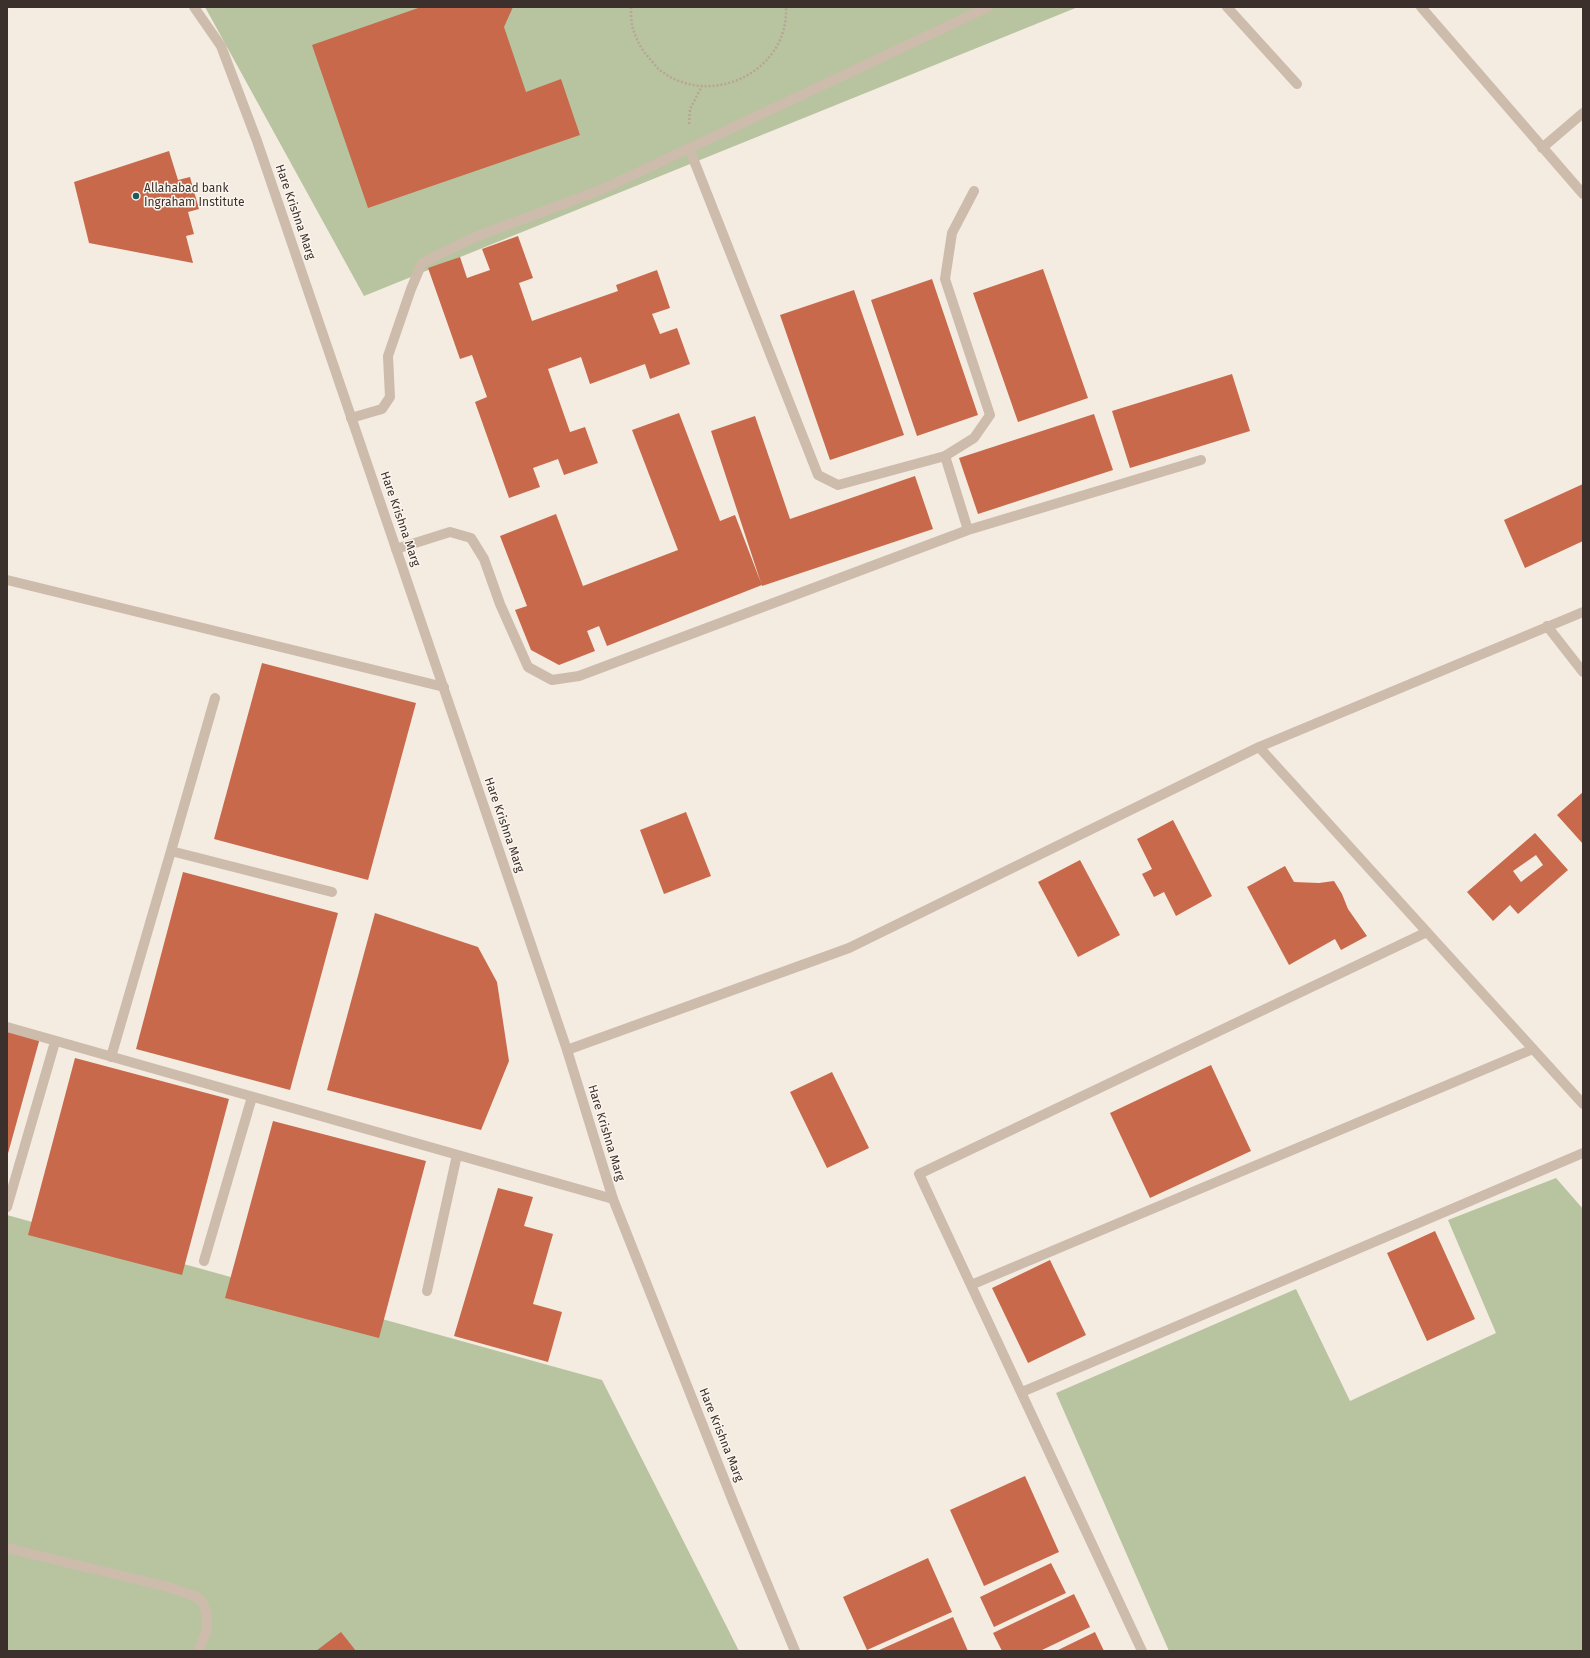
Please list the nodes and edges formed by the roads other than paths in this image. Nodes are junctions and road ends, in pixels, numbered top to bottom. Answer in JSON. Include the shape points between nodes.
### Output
{"nodes":[{"id":1,"x":194,"y":7,"type":"edge"},
{"id":2,"x":988,"y":7,"type":"edge"},
{"id":3,"x":1227,"y":7,"type":"edge"},
{"id":4,"x":1421,"y":7,"type":"edge"},
{"id":5,"x":1297,"y":84,"type":"dead end"},
{"id":6,"x":1583,"y":113,"type":"edge"},
{"id":7,"x":689,"y":148,"type":"junction"},
{"id":8,"x":1542,"y":148,"type":"junction"},
{"id":9,"x":974,"y":191,"type":"dead end"},
{"id":10,"x":1583,"y":194,"type":"edge"},
{"id":11,"x":351,"y":418,"type":"junction"},
{"id":12,"x":945,"y":456,"type":"junction"},
{"id":13,"x":1201,"y":460,"type":"dead end"},
{"id":14,"x":968,"y":530,"type":"junction"},
{"id":15,"x":396,"y":549,"type":"junction"},
{"id":16,"x":7,"y":580,"type":"edge"},
{"id":17,"x":1583,"y":612,"type":"edge"},
{"id":18,"x":1547,"y":626,"type":"junction"},
{"id":19,"x":1583,"y":672,"type":"edge"},
{"id":20,"x":444,"y":687,"type":"junction"},
{"id":21,"x":215,"y":698,"type":"dead end"},
{"id":22,"x":1259,"y":747,"type":"junction"},
{"id":23,"x":171,"y":851,"type":"junction"},
{"id":24,"x":332,"y":892,"type":"dead end"},
{"id":25,"x":1427,"y":932,"type":"junction"},
{"id":26,"x":7,"y":1027,"type":"edge"},
{"id":27,"x":56,"y":1042,"type":"junction"},
{"id":28,"x":1533,"y":1049,"type":"junction"},
{"id":29,"x":567,"y":1050,"type":"junction"},
{"id":30,"x":111,"y":1056,"type":"junction"},
{"id":31,"x":252,"y":1097,"type":"junction"},
{"id":32,"x":1583,"y":1104,"type":"edge"},
{"id":33,"x":1583,"y":1153,"type":"edge"},
{"id":34,"x":457,"y":1155,"type":"junction"},
{"id":35,"x":613,"y":1199,"type":"junction"},
{"id":36,"x":7,"y":1207,"type":"edge"},
{"id":37,"x":204,"y":1261,"type":"dead end"},
{"id":38,"x":971,"y":1285,"type":"junction"},
{"id":39,"x":428,"y":1291,"type":"dead end"},
{"id":40,"x":1022,"y":1392,"type":"junction"},
{"id":41,"x":7,"y":1548,"type":"edge"},
{"id":42,"x":199,"y":1651,"type":"edge"},
{"id":43,"x":795,"y":1651,"type":"edge"},
{"id":44,"x":1142,"y":1651,"type":"edge"}],
"edges":[{"from":1,"to":11,"type":"street","name":"Hare Krishna Marg","via":[[221,46],[257,141]]},
{"from":2,"to":7,"type":"street"},
{"from":3,"to":5,"type":"street"},
{"from":4,"to":8,"type":"street"},
{"from":6,"to":8,"type":"street"},
{"from":7,"to":11,"type":"street","via":[[603,189],[475,237],[422,263],[388,356],[390,397],[382,409]]},
{"from":7,"to":12,"type":"street","via":[[818,475],[838,485]]},
{"from":8,"to":10,"type":"street"},
{"from":9,"to":12,"type":"street","via":[[952,233],[945,279],[990,415],[974,438]]},
{"from":11,"to":15,"type":"street","name":"Hare Krishna Marg"},
{"from":12,"to":14,"type":"street"},
{"from":13,"to":14,"type":"street"},
{"from":14,"to":15,"type":"street","via":[[578,676],[552,680],[528,667],[500,604],[484,559],[471,538],[450,532]]},
{"from":15,"to":20,"type":"street","name":"Hare Krishna Marg"},
{"from":16,"to":20,"type":"street"},
{"from":17,"to":18,"type":"street"},
{"from":18,"to":19,"type":"street"},
{"from":18,"to":22,"type":"street"},
{"from":20,"to":29,"type":"street","name":"Hare Krishna Marg"},
{"from":21,"to":23,"type":"street"},
{"from":22,"to":25,"type":"street"},
{"from":22,"to":29,"type":"street","via":[[849,948]]},
{"from":23,"to":24,"type":"street"},
{"from":23,"to":30,"type":"street"},
{"from":25,"to":28,"type":"street"},
{"from":25,"to":38,"type":"street","via":[[920,1174]]},
{"from":26,"to":27,"type":"street"},
{"from":27,"to":30,"type":"street"},
{"from":27,"to":36,"type":"street"},
{"from":28,"to":32,"type":"street"},
{"from":28,"to":38,"type":"street"},
{"from":29,"to":35,"type":"street","name":"Hare Krishna Marg"},
{"from":30,"to":31,"type":"street"},
{"from":31,"to":34,"type":"street"},
{"from":31,"to":37,"type":"street"},
{"from":33,"to":40,"type":"street"},
{"from":34,"to":35,"type":"street"},
{"from":34,"to":39,"type":"street"},
{"from":35,"to":43,"type":"street","name":"Hare Krishna Marg"},
{"from":38,"to":40,"type":"street"},
{"from":40,"to":44,"type":"street"},
{"from":41,"to":42,"type":"street","via":[[168,1587],[197,1597],[203,1603],[206,1612],[207,1628]]}]}
